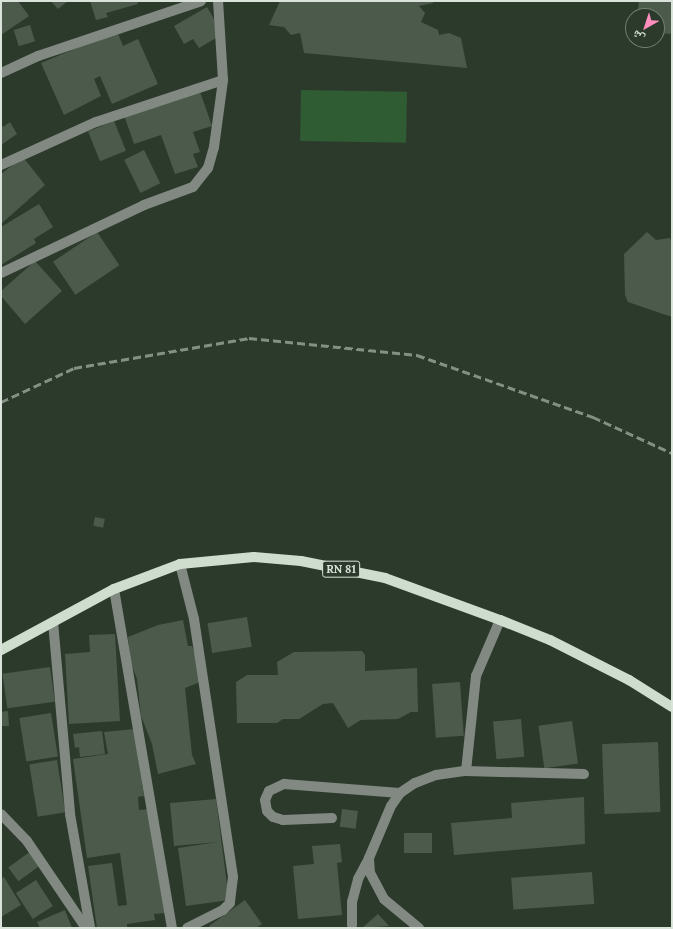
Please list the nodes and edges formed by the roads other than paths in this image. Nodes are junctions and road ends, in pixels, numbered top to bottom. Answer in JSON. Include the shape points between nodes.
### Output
{"nodes":[{"id":1,"x":201,"y":1,"type":"edge"},
{"id":2,"x":218,"y":1,"type":"edge"},
{"id":3,"x":1,"y":73,"type":"edge"},
{"id":4,"x":223,"y":80,"type":"junction"},
{"id":5,"x":1,"y":165,"type":"edge"},
{"id":6,"x":1,"y":273,"type":"edge"},
{"id":7,"x":180,"y":564,"type":"junction"},
{"id":8,"x":114,"y":589,"type":"junction"},
{"id":9,"x":500,"y":620,"type":"junction"},
{"id":10,"x":53,"y":622,"type":"junction"},
{"id":11,"x":1,"y":650,"type":"edge"},
{"id":12,"x":672,"y":707,"type":"edge"},
{"id":13,"x":466,"y":771,"type":"junction"},
{"id":14,"x":584,"y":774,"type":"dead end"},
{"id":15,"x":400,"y":794,"type":"junction"},
{"id":16,"x":1,"y":814,"type":"edge"},
{"id":17,"x":332,"y":818,"type":"dead end"},
{"id":18,"x":369,"y":858,"type":"junction"},
{"id":19,"x":352,"y":925,"type":"dead end"},
{"id":20,"x":86,"y":928,"type":"edge"},
{"id":21,"x":90,"y":928,"type":"edge"},
{"id":22,"x":172,"y":928,"type":"edge"},
{"id":23,"x":187,"y":928,"type":"edge"},
{"id":24,"x":419,"y":928,"type":"edge"}],
"edges":[{"from":1,"to":3,"type":"street","via":[[38,56]]},
{"from":2,"to":4,"type":"street"},
{"from":4,"to":5,"type":"street","via":[[96,122]]},
{"from":4,"to":6,"type":"street","via":[[214,147],[208,168],[193,187],[144,205]]},
{"from":7,"to":8,"type":"main road","number":"RN 81"},
{"from":7,"to":9,"type":"main road","number":"RN 81","via":[[254,557],[301,561],[385,578]]},
{"from":7,"to":23,"type":"street","via":[[194,619],[232,877],[230,903],[223,910]]},
{"from":8,"to":10,"type":"main road","number":"RN 81"},
{"from":8,"to":22,"type":"street"},
{"from":9,"to":12,"type":"main road","number":"RN 81","via":[[550,640],[629,680]]},
{"from":9,"to":13,"type":"street","via":[[476,676]]},
{"from":10,"to":11,"type":"main road","number":"RN 81"},
{"from":10,"to":21,"type":"street","via":[[70,814]]},
{"from":13,"to":14,"type":"street"},
{"from":13,"to":15,"type":"street","via":[[436,775],[415,783]]},
{"from":15,"to":17,"type":"street","via":[[284,784],[269,791],[265,800],[267,811],[273,817],[283,820]]},
{"from":15,"to":18,"type":"street","via":[[391,806]]},
{"from":16,"to":20,"type":"street","via":[[27,841]]},
{"from":18,"to":19,"type":"street","via":[[358,879],[352,902]]},
{"from":18,"to":24,"type":"street","via":[[370,873],[384,899]]}]}
